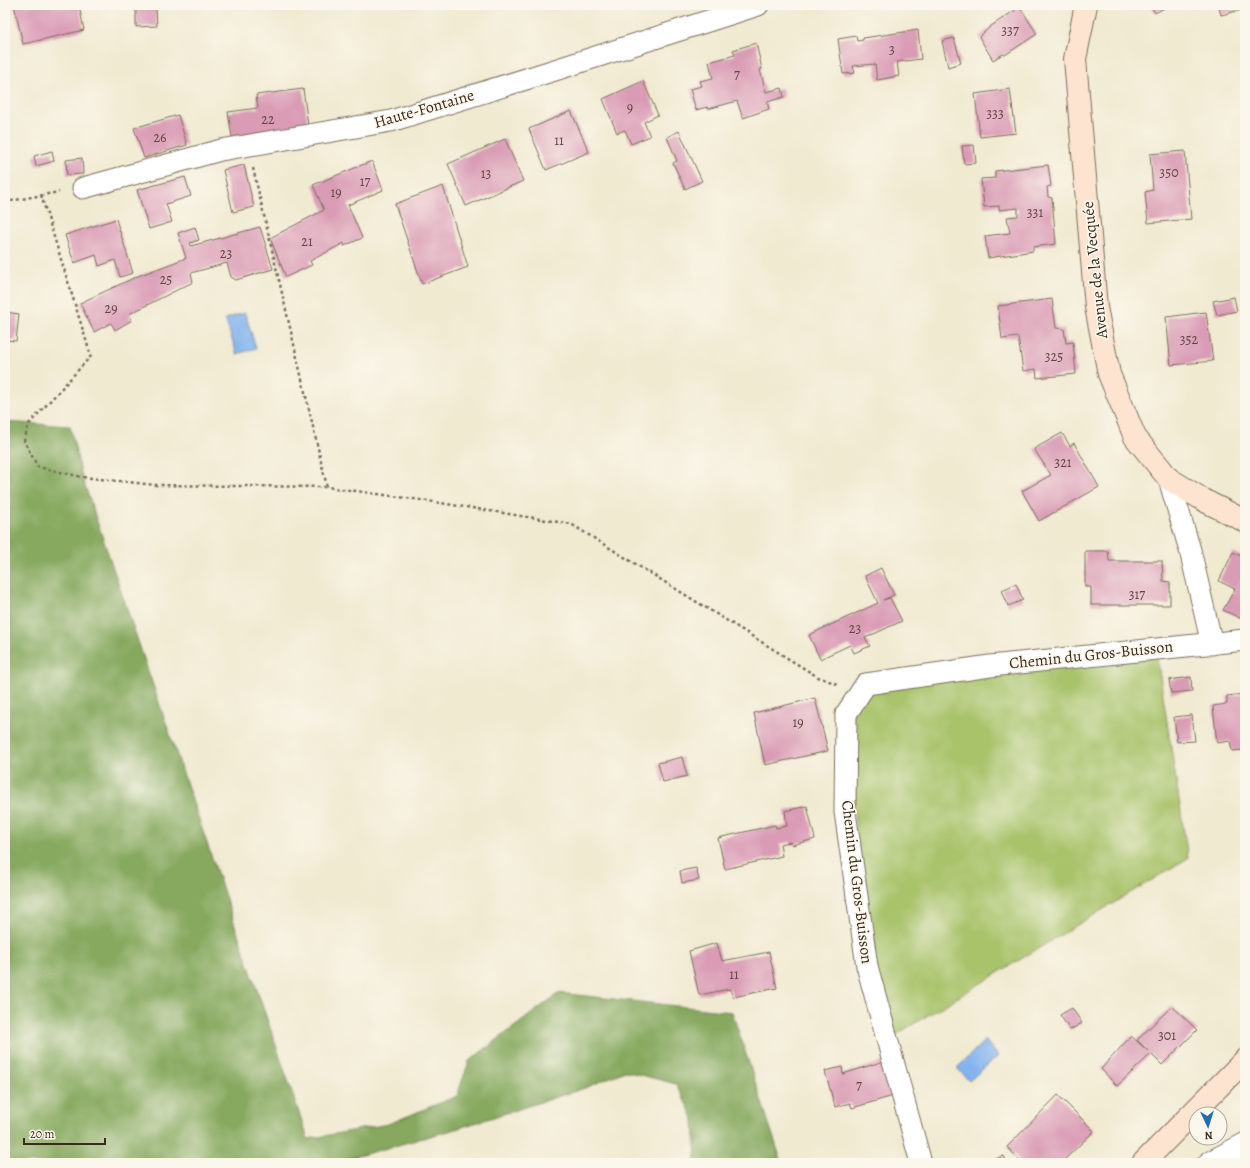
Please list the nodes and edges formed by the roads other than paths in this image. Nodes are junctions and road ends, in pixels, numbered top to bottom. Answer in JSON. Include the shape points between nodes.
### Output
{"nodes":[{"id":1,"x":758,"y":5,"type":"edge"},
{"id":2,"x":1086,"y":5,"type":"edge"},
{"id":3,"x":83,"y":188,"type":"road end"},
{"id":4,"x":1169,"y":478,"type":"junction"},
{"id":5,"x":1245,"y":521,"type":"edge"},
{"id":6,"x":1245,"y":640,"type":"edge"},
{"id":7,"x":1212,"y":644,"type":"junction"},
{"id":8,"x":1245,"y":1060,"type":"edge"},
{"id":9,"x":1245,"y":1144,"type":"edge"},
{"id":10,"x":921,"y":1163,"type":"edge"},
{"id":11,"x":1143,"y":1163,"type":"edge"},
{"id":12,"x":1209,"y":1163,"type":"edge"}],
"edges":[{"from":1,"to":3,"type":"street","name":"Haute-Fontaine","via":[[391,121],[221,150]]},
{"from":2,"to":4,"type":"main road","name":"Avenue de la Vecquée","via":[[1075,59],[1096,306],[1108,374],[1135,437]]},
{"from":4,"to":5,"type":"main road","name":"Avenue de la Vecquée","via":[[1207,502]]},
{"from":4,"to":7,"type":"street","via":[[1190,550]]},
{"from":6,"to":7,"type":"street","name":"Chemin du Gros-Buisson"},
{"from":7,"to":10,"type":"street","name":"Chemin du Gros-Buisson","via":[[990,666],[866,684],[846,714],[845,812],[866,966]]},
{"from":8,"to":11,"type":"main road"},
{"from":9,"to":12,"type":"street"}]}
